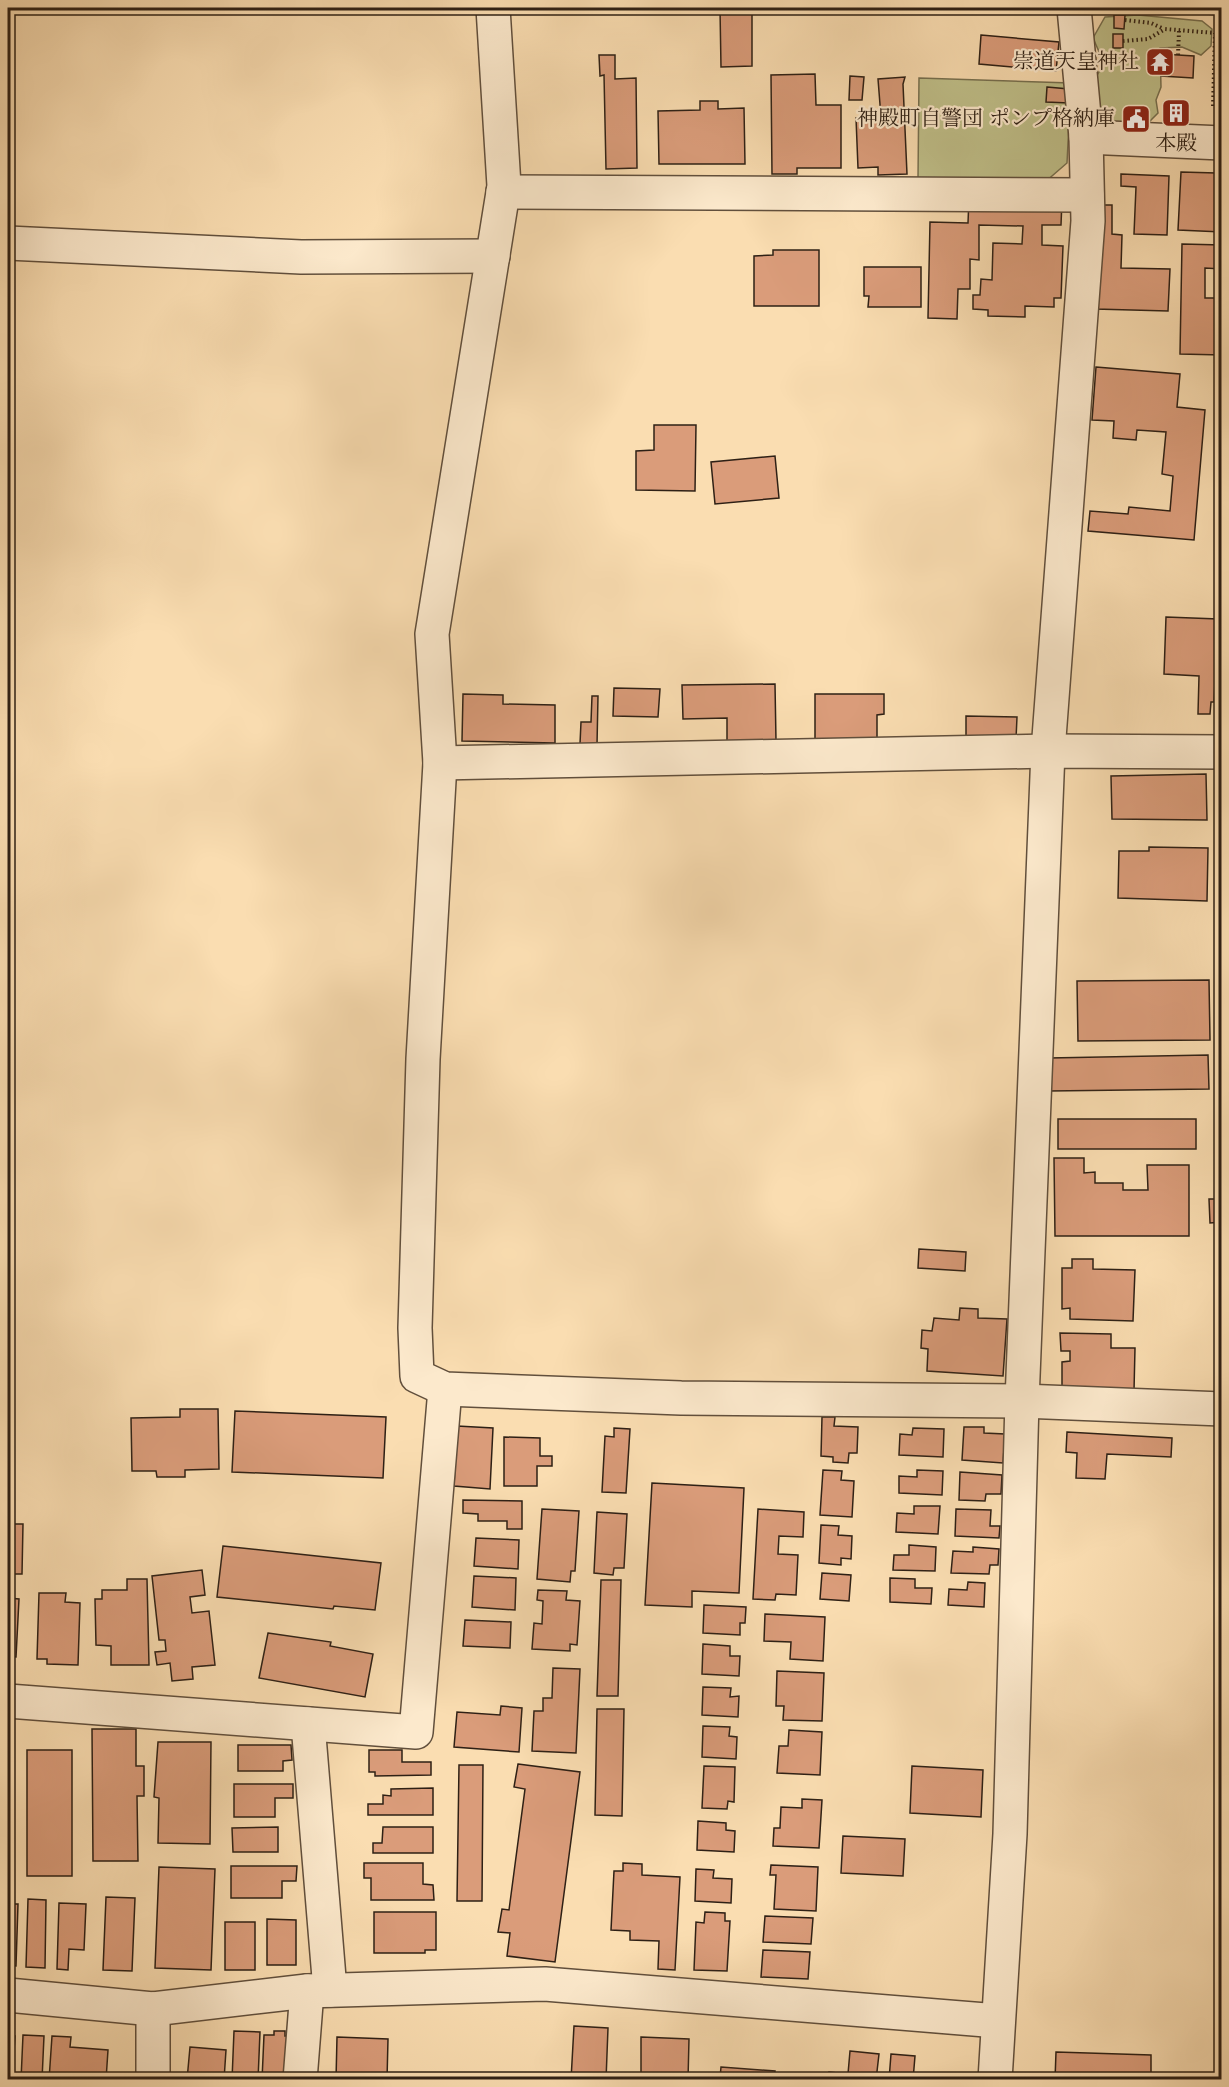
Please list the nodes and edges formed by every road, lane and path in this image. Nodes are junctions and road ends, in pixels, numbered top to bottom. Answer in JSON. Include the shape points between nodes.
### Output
{"nodes":[{"id":1,"x":494,"y":8,"type":"edge"},
{"id":2,"x":1074,"y":8,"type":"edge"},
{"id":3,"x":1125,"y":20,"type":"dead end"},
{"id":4,"x":1165,"y":29,"type":"junction"},
{"id":5,"x":1179,"y":31,"type":"junction"},
{"id":6,"x":1123,"y":41,"type":"dead end"},
{"id":7,"x":1178,"y":55,"type":"dead end"},
{"id":8,"x":1086,"y":137,"type":"junction"},
{"id":9,"x":1217,"y":142,"type":"edge"},
{"id":10,"x":503,"y":192,"type":"junction"},
{"id":11,"x":1088,"y":195,"type":"junction"},
{"id":12,"x":8,"y":243,"type":"edge"},
{"id":13,"x":493,"y":256,"type":"junction"},
{"id":14,"x":1048,"y":751,"type":"junction"},
{"id":15,"x":1221,"y":752,"type":"edge"},
{"id":16,"x":441,"y":763,"type":"junction"},
{"id":17,"x":445,"y":1389,"type":"junction"},
{"id":18,"x":1022,"y":1401,"type":"junction"},
{"id":19,"x":1221,"y":1409,"type":"edge"},
{"id":20,"x":8,"y":1701,"type":"edge"},
{"id":21,"x":308,"y":1724,"type":"junction"},
{"id":22,"x":318,"y":1990,"type":"junction"},
{"id":23,"x":8,"y":1995,"type":"edge"},
{"id":24,"x":153,"y":2008,"type":"junction"},
{"id":25,"x":998,"y":2021,"type":"junction"},
{"id":26,"x":153,"y":2079,"type":"edge"},
{"id":27,"x":300,"y":2079,"type":"edge"},
{"id":28,"x":995,"y":2079,"type":"edge"}],
"edges":[{"from":1,"to":10,"type":"street"},
{"from":2,"to":8,"type":"street"},
{"from":3,"to":4,"type":"path"},
{"from":4,"to":5,"type":"path"},
{"from":4,"to":6,"type":"path","via":[[1148,39]]},
{"from":5,"to":7,"type":"path"},
{"from":5,"to":9,"type":"path","via":[[1215,33]]},
{"from":8,"to":9,"type":"street"},
{"from":8,"to":11,"type":"street"},
{"from":10,"to":11,"type":"street"},
{"from":10,"to":13,"type":"street"},
{"from":11,"to":14,"type":"street"},
{"from":12,"to":13,"type":"street","via":[[301,257]]},
{"from":13,"to":16,"type":"street","via":[[432,634]]},
{"from":14,"to":15,"type":"street"},
{"from":14,"to":16,"type":"street"},
{"from":14,"to":18,"type":"street"},
{"from":16,"to":17,"type":"street","via":[[423,1059],[415,1328],[417,1376]]},
{"from":17,"to":18,"type":"street","via":[[681,1398]]},
{"from":17,"to":21,"type":"street","via":[[416,1732]]},
{"from":18,"to":19,"type":"street"},
{"from":18,"to":25,"type":"street","via":[[1010,1834]]},
{"from":20,"to":21,"type":"street"},
{"from":21,"to":22,"type":"street"},
{"from":22,"to":24,"type":"street"},
{"from":22,"to":25,"type":"street","via":[[545,1984]]},
{"from":22,"to":27,"type":"street"},
{"from":23,"to":24,"type":"street"},
{"from":24,"to":26,"type":"street"},
{"from":25,"to":28,"type":"street"}]}
